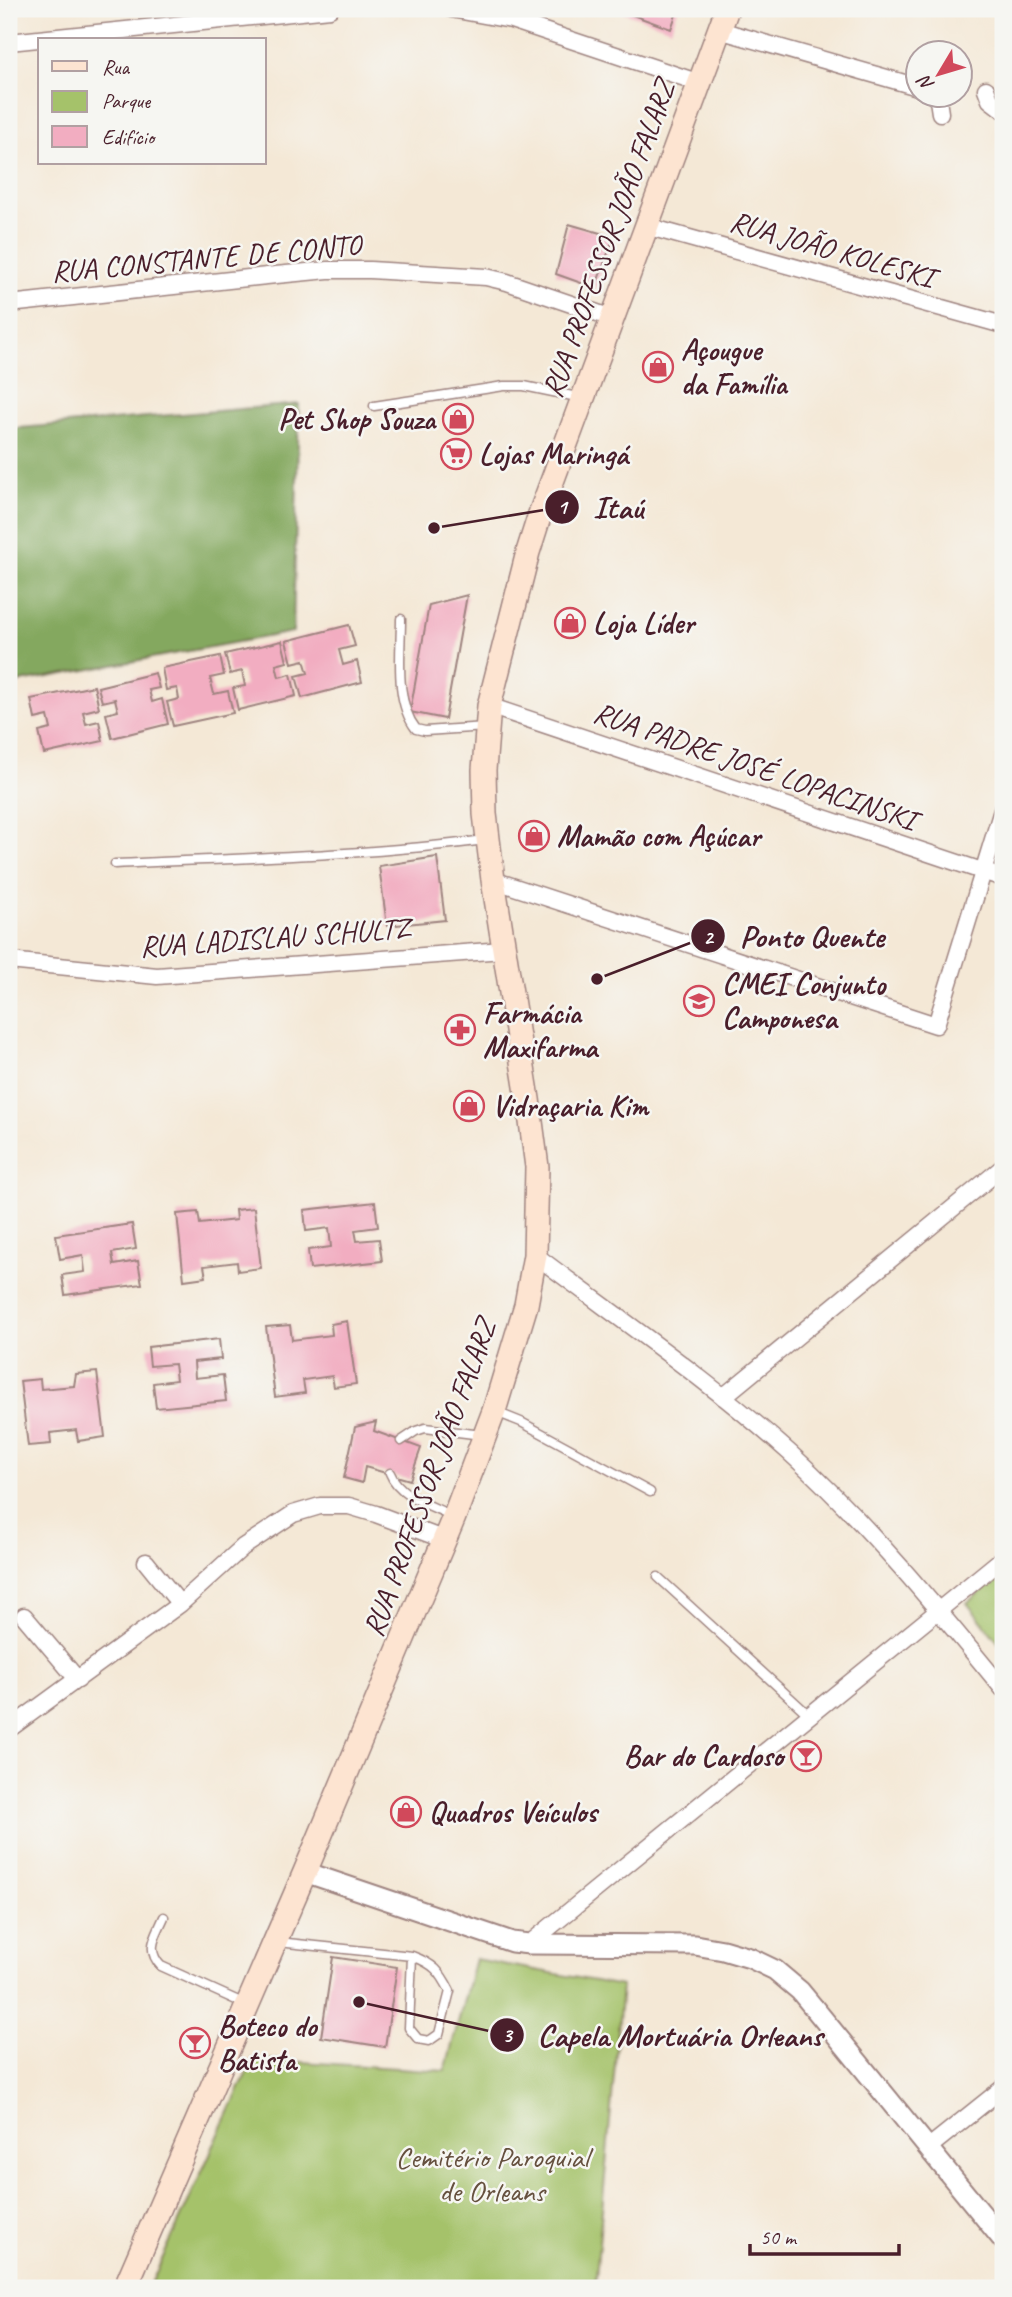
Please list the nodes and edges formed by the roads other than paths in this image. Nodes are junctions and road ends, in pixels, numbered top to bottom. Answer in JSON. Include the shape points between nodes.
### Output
{"nodes":[{"id":1,"x":330,"y":9,"type":"edge"},
{"id":2,"x":451,"y":9,"type":"edge"},
{"id":3,"x":723,"y":19,"type":"edge"},
{"id":4,"x":38,"y":38,"type":"edge"},
{"id":5,"x":39,"y":38,"type":"edge"},
{"id":6,"x":9,"y":41,"type":"edge"},
{"id":7,"x":700,"y":83,"type":"junction"},
{"id":8,"x":904,"y":83,"type":"edge"},
{"id":9,"x":986,"y":89,"type":"dead end"},
{"id":10,"x":939,"y":108,"type":"edge"},
{"id":11,"x":1003,"y":110,"type":"edge"},
{"id":12,"x":940,"y":113,"type":"dead end"},
{"id":13,"x":646,"y":226,"type":"junction"},
{"id":14,"x":9,"y":304,"type":"edge"},
{"id":15,"x":612,"y":318,"type":"junction"},
{"id":16,"x":1003,"y":326,"type":"edge"},
{"id":17,"x":582,"y":398,"type":"junction"},
{"id":18,"x":374,"y":406,"type":"dead end"},
{"id":19,"x":401,"y":619,"type":"dead end"},
{"id":20,"x":487,"y":716,"type":"junction"},
{"id":21,"x":1003,"y":807,"type":"edge"},
{"id":22,"x":488,"y":839,"type":"junction"},
{"id":23,"x":115,"y":864,"type":"dead end"},
{"id":24,"x":984,"y":872,"type":"junction"},
{"id":25,"x":1003,"y":878,"type":"edge"},
{"id":26,"x":493,"y":880,"type":"junction"},
{"id":27,"x":503,"y":950,"type":"junction"},
{"id":28,"x":9,"y":961,"type":"edge"},
{"id":29,"x":1003,"y":1167,"type":"edge"},
{"id":30,"x":535,"y":1255,"type":"junction"},
{"id":31,"x":723,"y":1397,"type":"junction"},
{"id":32,"x":494,"y":1411,"type":"junction"},
{"id":33,"x":485,"y":1435,"type":"junction"},
{"id":34,"x":401,"y":1441,"type":"dead end"},
{"id":35,"x":390,"y":1473,"type":"dead end"},
{"id":36,"x":650,"y":1492,"type":"dead end"},
{"id":37,"x":454,"y":1517,"type":"junction"},
{"id":38,"x":445,"y":1540,"type":"junction"},
{"id":39,"x":1003,"y":1558,"type":"edge"},
{"id":40,"x":146,"y":1562,"type":"dead end"},
{"id":41,"x":658,"y":1577,"type":"dead end"},
{"id":42,"x":180,"y":1604,"type":"junction"},
{"id":43,"x":939,"y":1610,"type":"junction"},
{"id":44,"x":24,"y":1616,"type":"dead end"},
{"id":45,"x":78,"y":1680,"type":"junction"},
{"id":46,"x":1003,"y":1689,"type":"edge"},
{"id":47,"x":810,"y":1716,"type":"junction"},
{"id":48,"x":9,"y":1729,"type":"edge"},
{"id":49,"x":305,"y":1872,"type":"junction"},
{"id":50,"x":164,"y":1917,"type":"dead end"},
{"id":51,"x":275,"y":1941,"type":"junction"},
{"id":52,"x":529,"y":1944,"type":"junction"},
{"id":53,"x":412,"y":1956,"type":"junction"},
{"id":54,"x":247,"y":2006,"type":"junction"},
{"id":55,"x":1003,"y":2088,"type":"edge"},
{"id":56,"x":928,"y":2148,"type":"junction"},
{"id":57,"x":1003,"y":2240,"type":"edge"},
{"id":58,"x":125,"y":2288,"type":"edge"}],
"edges":[{"from":1,"to":5,"type":"street"},
{"from":2,"to":7,"type":"street","via":[[511,20]]},
{"from":3,"to":7,"type":"main road","name":"RUA PROFESSOR JOÃO FALARZ"},
{"from":3,"to":8,"type":"street"},
{"from":4,"to":6,"type":"street"},
{"from":7,"to":13,"type":"main road","name":"RUA PROFESSOR JOÃO FALARZ"},
{"from":9,"to":11,"type":"street","via":[[990,100]]},
{"from":10,"to":12,"type":"street"},
{"from":13,"to":15,"type":"main road","name":"RUA PROFESSOR JOÃO FALARZ"},
{"from":13,"to":16,"type":"street","name":"RUA JOÃO KOLESKI"},
{"from":14,"to":15,"type":"street","name":"RUA CONSTANTE DE CONTO","via":[[328,270],[370,270],[486,277]]},
{"from":15,"to":17,"type":"main road","name":"RUA PROFESSOR JOÃO FALARZ"},
{"from":17,"to":18,"type":"lane","via":[[504,386]]},
{"from":17,"to":20,"type":"main road","name":"RUA PROFESSOR JOÃO FALARZ","via":[[528,552]]},
{"from":19,"to":20,"type":"lane","via":[[402,684],[409,720],[416,729],[425,731]]},
{"from":20,"to":22,"type":"main road","name":"RUA PROFESSOR JOÃO FALARZ","via":[[484,781]]},
{"from":20,"to":24,"type":"street","name":"RUA PADRE JOSÉ LOPACINSKI"},
{"from":21,"to":24,"type":"street"},
{"from":22,"to":23,"type":"lane","via":[[429,847]]},
{"from":22,"to":26,"type":"main road","name":"RUA PROFESSOR JOÃO FALARZ"},
{"from":24,"to":25,"type":"street","name":"RUA PADRE JOSÉ LOPACINSKI"},
{"from":24,"to":26,"type":"street","via":[[936,1025]]},
{"from":26,"to":27,"type":"main road","name":"RUA PROFESSOR JOÃO FALARZ"},
{"from":27,"to":28,"type":"street","name":"RUA LADISLAU SCHULTZ","via":[[157,976]]},
{"from":27,"to":30,"type":"main road","name":"RUA PROFESSOR JOÃO FALARZ","via":[[537,1167]]},
{"from":29,"to":31,"type":"street"},
{"from":30,"to":31,"type":"street"},
{"from":30,"to":32,"type":"main road","name":"RUA PROFESSOR JOÃO FALARZ","via":[[526,1305]]},
{"from":31,"to":43,"type":"street","via":[[827,1489]]},
{"from":32,"to":33,"type":"main road","name":"RUA PROFESSOR JOÃO FALARZ"},
{"from":32,"to":36,"type":"lane"},
{"from":33,"to":34,"type":"lane","via":[[425,1427]]},
{"from":33,"to":37,"type":"main road","name":"RUA PROFESSOR JOÃO FALARZ"},
{"from":35,"to":37,"type":"lane","via":[[405,1492]]},
{"from":37,"to":38,"type":"main road","name":"RUA PROFESSOR JOÃO FALARZ"},
{"from":38,"to":42,"type":"street","via":[[349,1506],[320,1506],[293,1514],[243,1547]]},
{"from":38,"to":49,"type":"main road","name":"RUA PROFESSOR JOÃO FALARZ"},
{"from":39,"to":43,"type":"street"},
{"from":40,"to":42,"type":"street"},
{"from":41,"to":47,"type":"lane"},
{"from":42,"to":45,"type":"street"},
{"from":43,"to":46,"type":"street"},
{"from":43,"to":47,"type":"street"},
{"from":44,"to":45,"type":"street"},
{"from":45,"to":48,"type":"street"},
{"from":47,"to":52,"type":"street"},
{"from":49,"to":51,"type":"main road","name":"RUA PROFESSOR JOÃO FALARZ"},
{"from":49,"to":52,"type":"street","via":[[496,1938]]},
{"from":50,"to":54,"type":"lane","via":[[152,1948],[153,1958]]},
{"from":51,"to":53,"type":"lane"},
{"from":51,"to":54,"type":"main road","name":"RUA PROFESSOR JOÃO FALARZ"},
{"from":52,"to":56,"type":"street","via":[[695,1945],[767,1966],[800,1991]]},
{"from":53,"to":53,"type":"lane","via":[[409,2028],[418,2039],[429,2041],[439,2034],[450,1991],[429,1962]]},
{"from":54,"to":58,"type":"main road","name":"RUA PROFESSOR JOÃO FALARZ"},
{"from":55,"to":56,"type":"street"},
{"from":56,"to":57,"type":"street"}]}
